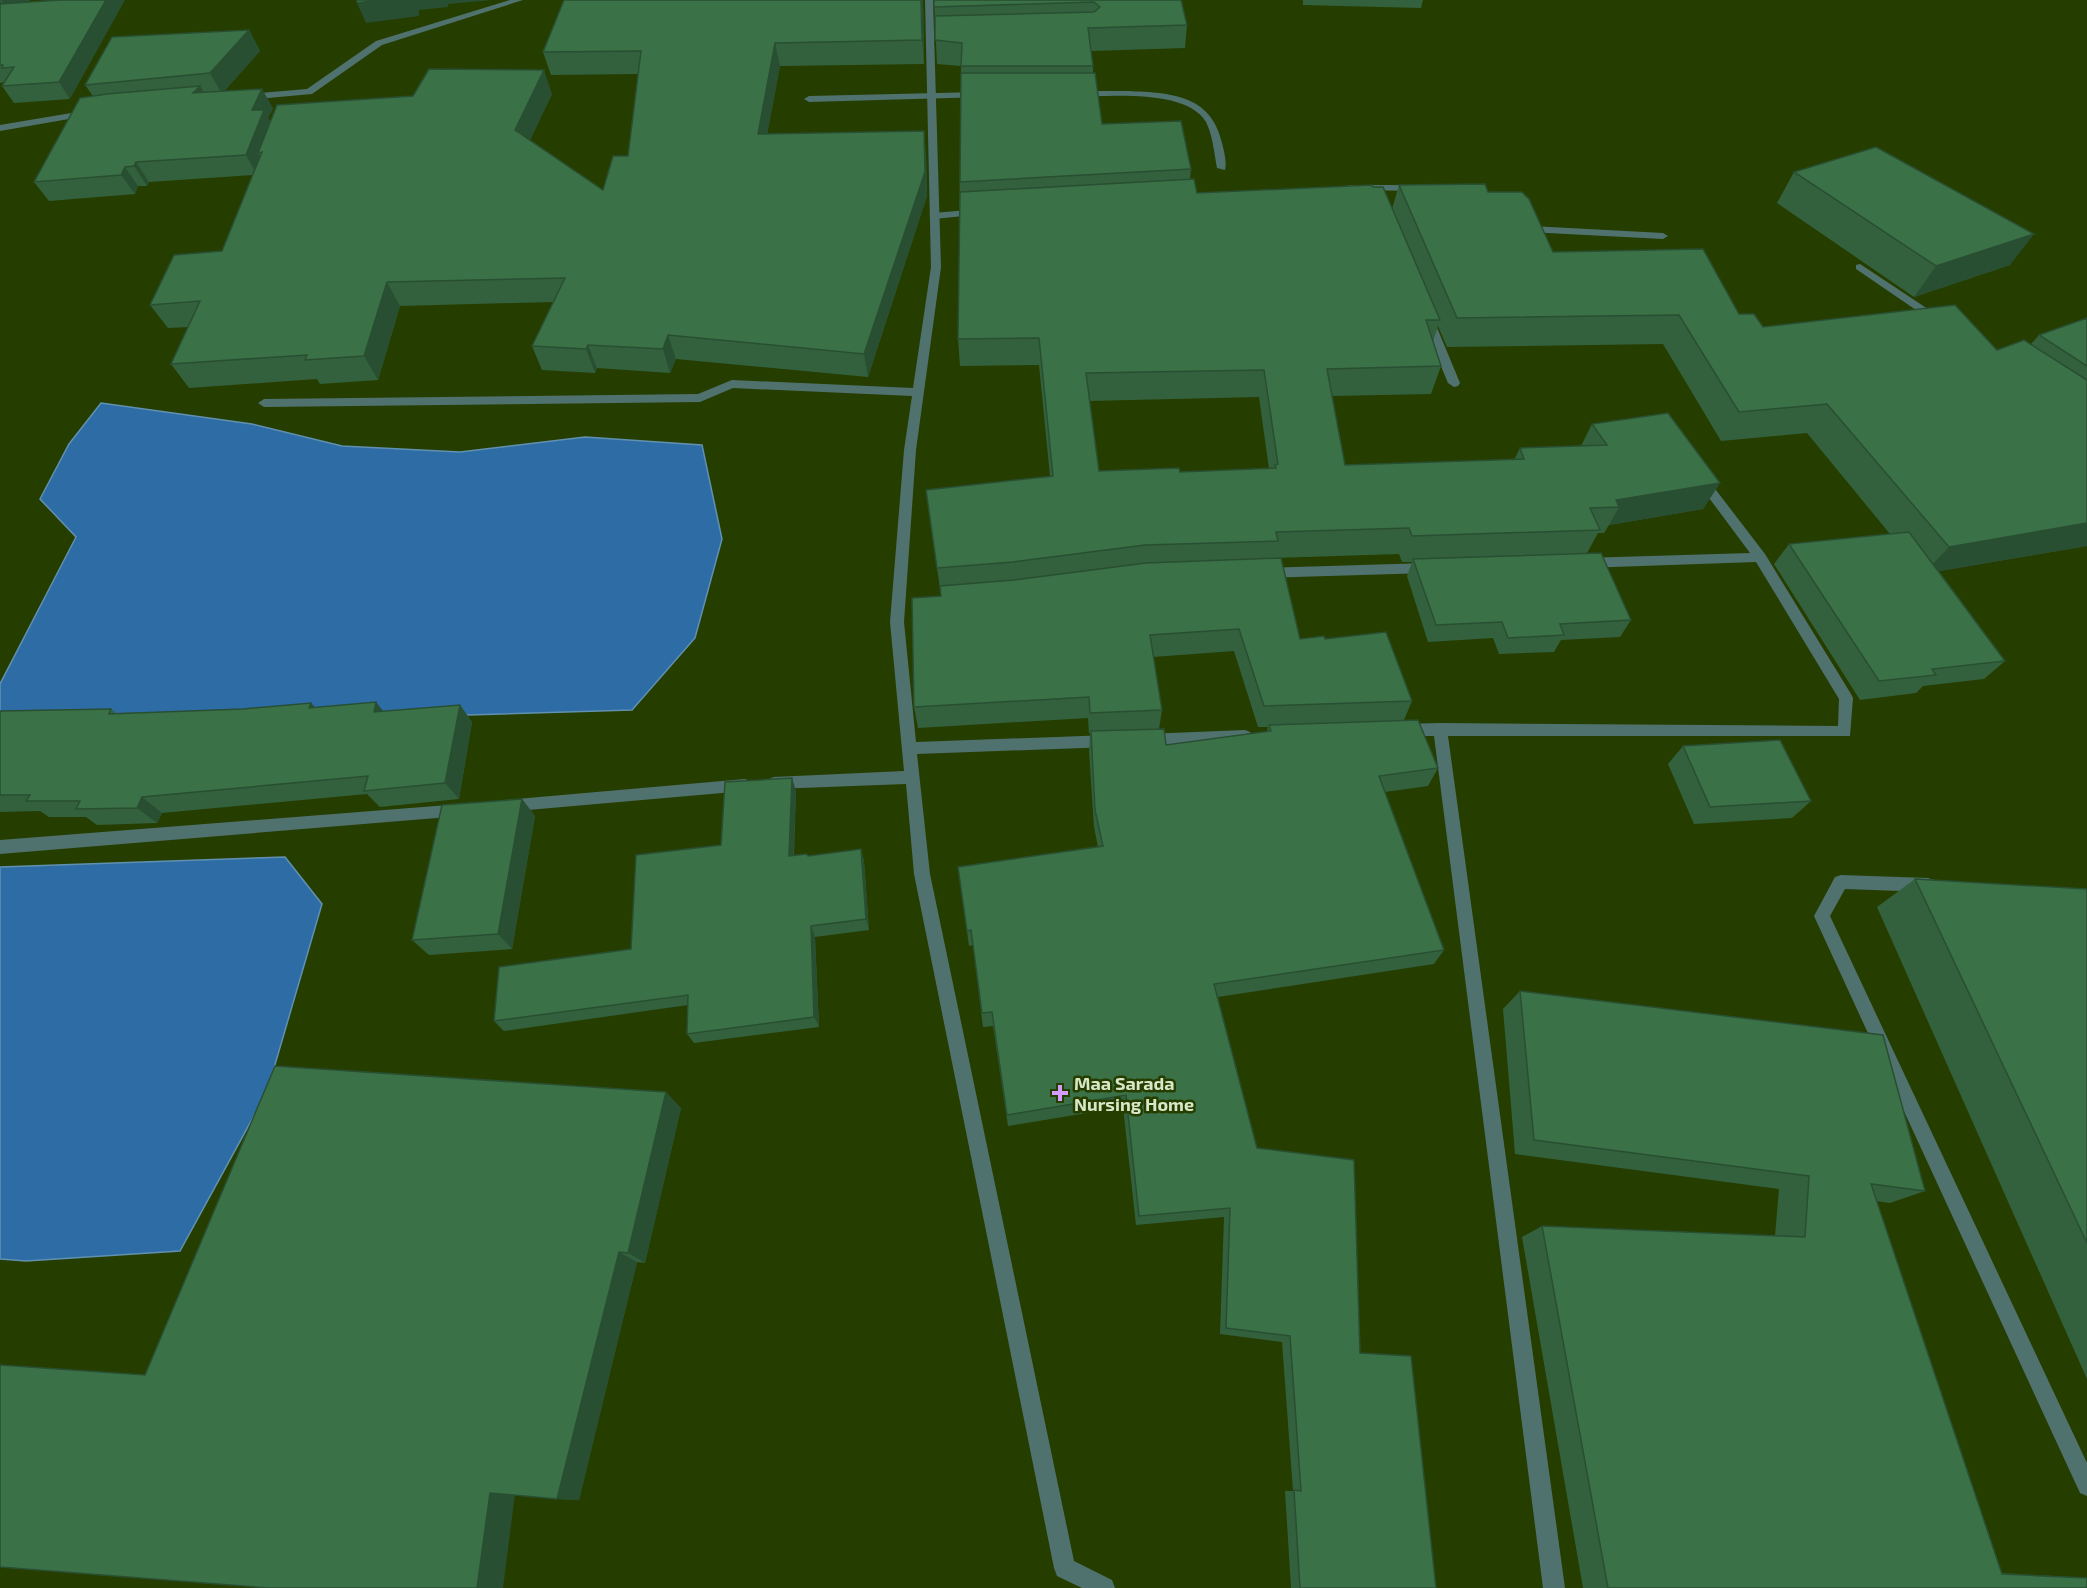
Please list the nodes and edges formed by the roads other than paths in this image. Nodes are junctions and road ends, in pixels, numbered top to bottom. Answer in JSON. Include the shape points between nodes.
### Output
{"nodes":[{"id":1,"x":519,"y":0,"type":"edge"},
{"id":2,"x":929,"y":0,"type":"edge"},
{"id":3,"x":1064,"y":94,"type":"edge"},
{"id":4,"x":933,"y":95,"type":"junction"},
{"id":5,"x":995,"y":95,"type":"edge"},
{"id":6,"x":240,"y":97,"type":"edge"},
{"id":7,"x":809,"y":99,"type":"dead end"},
{"id":8,"x":97,"y":112,"type":"edge"},
{"id":9,"x":24,"y":124,"type":"junction"},
{"id":10,"x":0,"y":128,"type":"edge"},
{"id":11,"x":0,"y":139,"type":"edge"},
{"id":12,"x":1222,"y":168,"type":"dead end"},
{"id":13,"x":1426,"y":188,"type":"edge"},
{"id":14,"x":1336,"y":189,"type":"edge"},
{"id":15,"x":996,"y":211,"type":"edge"},
{"id":16,"x":1514,"y":214,"type":"edge"},
{"id":17,"x":934,"y":216,"type":"junction"},
{"id":18,"x":1663,"y":236,"type":"dead end"},
{"id":19,"x":1860,"y":267,"type":"dead end"},
{"id":20,"x":1421,"y":306,"type":"edge"},
{"id":21,"x":1949,"y":327,"type":"edge"},
{"id":22,"x":1454,"y":383,"type":"dead end"},
{"id":23,"x":918,"y":392,"type":"junction"},
{"id":24,"x":264,"y":403,"type":"dead end"},
{"id":25,"x":1693,"y":468,"type":"edge"},
{"id":26,"x":1760,"y":557,"type":"junction"},
{"id":27,"x":1570,"y":563,"type":"edge"},
{"id":28,"x":1439,"y":567,"type":"edge"},
{"id":29,"x":1250,"y":574,"type":"edge"},
{"id":30,"x":1440,"y":729,"type":"junction"},
{"id":31,"x":1381,"y":731,"type":"edge"},
{"id":32,"x":1263,"y":735,"type":"edge"},
{"id":33,"x":909,"y":748,"type":"junction"},
{"id":34,"x":912,"y":777,"type":"junction"},
{"id":35,"x":0,"y":847,"type":"edge"},
{"id":36,"x":1950,"y":886,"type":"edge"},
{"id":37,"x":2087,"y":1486,"type":"edge"},
{"id":38,"x":1104,"y":1588,"type":"edge"},
{"id":39,"x":1554,"y":1588,"type":"edge"}],
"edges":[{"from":1,"to":6,"type":"street","via":[[379,43],[305,97]]},
{"from":2,"to":4,"type":"street","via":[[936,35]]},
{"from":3,"to":12,"type":"street","via":[[1143,94],[1189,104],[1209,119]]},
{"from":4,"to":5,"type":"street"},
{"from":4,"to":7,"type":"street"},
{"from":4,"to":17,"type":"street"},
{"from":8,"to":9,"type":"street"},
{"from":9,"to":10,"type":"street"},
{"from":9,"to":11,"type":"street"},
{"from":13,"to":14,"type":"street"},
{"from":15,"to":17,"type":"street"},
{"from":16,"to":18,"type":"street","via":[[1528,229]]},
{"from":17,"to":23,"type":"street","via":[[936,267]]},
{"from":19,"to":21,"type":"street"},
{"from":20,"to":22,"type":"street"},
{"from":23,"to":24,"type":"street","via":[[732,384],[700,398]]},
{"from":23,"to":33,"type":"street","via":[[910,450],[905,604],[897,622]]},
{"from":25,"to":26,"type":"street"},
{"from":26,"to":27,"type":"street"},
{"from":26,"to":30,"type":"street","via":[[1846,698],[1845,732]]},
{"from":28,"to":29,"type":"street"},
{"from":30,"to":31,"type":"street"},
{"from":30,"to":39,"type":"street"},
{"from":32,"to":33,"type":"street"},
{"from":33,"to":34,"type":"street"},
{"from":34,"to":35,"type":"street","via":[[742,785]]},
{"from":34,"to":38,"type":"street","via":[[922,874],[1065,1568]]},
{"from":36,"to":37,"type":"street","via":[[1841,882],[1822,916]]}]}
